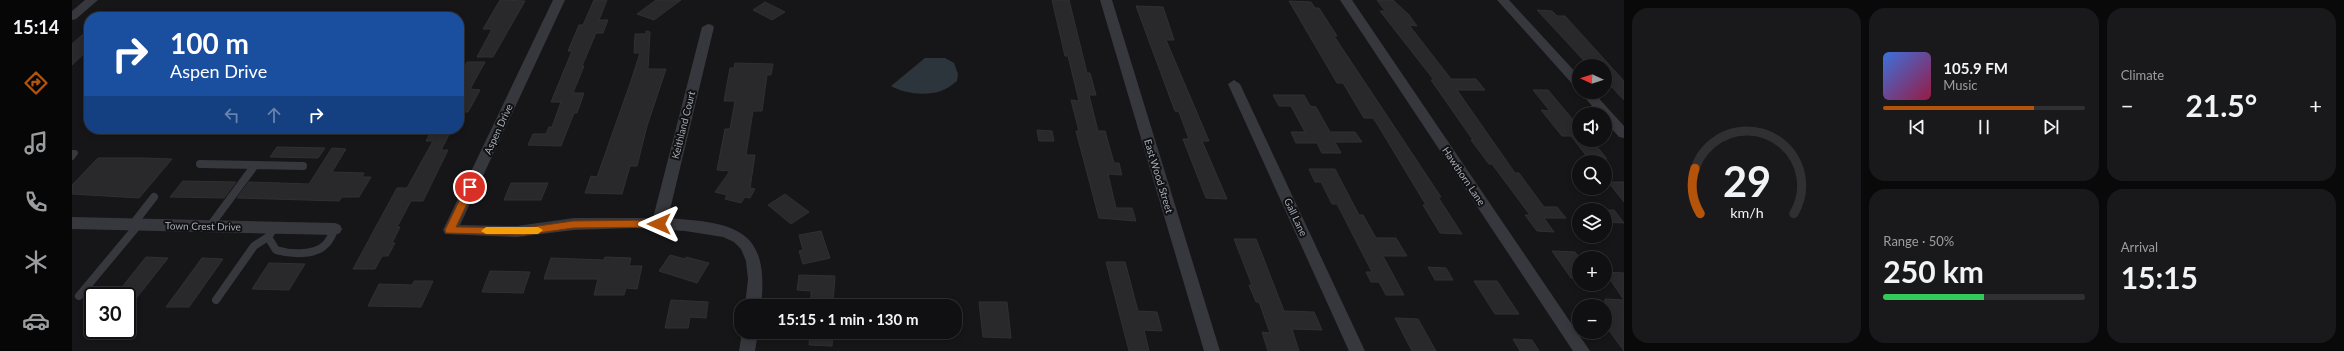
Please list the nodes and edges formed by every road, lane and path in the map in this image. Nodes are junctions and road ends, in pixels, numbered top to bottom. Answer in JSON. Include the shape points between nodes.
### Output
{"nodes":[{"id":1,"x":92,"y":0,"type":"edge"},
{"id":2,"x":559,"y":0,"type":"edge"},
{"id":3,"x":1106,"y":0,"type":"edge"},
{"id":4,"x":1346,"y":0,"type":"edge"},
{"id":5,"x":1503,"y":0,"type":"edge"},
{"id":6,"x":72,"y":17,"type":"edge"},
{"id":7,"x":708,"y":27,"type":"dead end"},
{"id":8,"x":1572,"y":76,"type":"edge"},
{"id":9,"x":1234,"y":84,"type":"dead end"},
{"id":10,"x":1592,"y":99,"type":"edge"},
{"id":11,"x":1624,"y":134,"type":"edge"},
{"id":12,"x":72,"y":153,"type":"edge"},
{"id":13,"x":72,"y":157,"type":"edge"},
{"id":14,"x":200,"y":164,"type":"dead end"},
{"id":15,"x":255,"y":165,"type":"junction"},
{"id":16,"x":303,"y":166,"type":"dead end"},
{"id":17,"x":154,"y":197,"type":"dead end"},
{"id":18,"x":72,"y":223,"type":"edge"},
{"id":19,"x":136,"y":224,"type":"junction"},
{"id":20,"x":659,"y":224,"type":"junction"},
{"id":21,"x":210,"y":226,"type":"junction"},
{"id":22,"x":335,"y":228,"type":"joint"},
{"id":23,"x":272,"y":232,"type":"junction"},
{"id":24,"x":80,"y":296,"type":"dead end"},
{"id":25,"x":754,"y":299,"type":"edge"},
{"id":26,"x":216,"y":300,"type":"dead end"},
{"id":27,"x":749,"y":339,"type":"edge"},
{"id":28,"x":747,"y":351,"type":"edge"},
{"id":29,"x":1212,"y":351,"type":"edge"},
{"id":30,"x":1357,"y":351,"type":"edge"},
{"id":31,"x":1582,"y":351,"type":"edge"}],
"edges":[{"from":1,"to":6,"type":"street"},
{"from":2,"to":20,"type":"street","name":"Aspen Drive","via":[[450,230],[524,232],[573,224]]},
{"from":3,"to":29,"type":"street","name":"East Wood Street"},
{"from":4,"to":31,"type":"street","name":"Hawthorn Lane"},
{"from":5,"to":8,"type":"street"},
{"from":7,"to":20,"type":"street","name":"Keithland Court"},
{"from":9,"to":30,"type":"street","name":"Gall Lane"},
{"from":10,"to":11,"type":"street"},
{"from":12,"to":13,"type":"lane","via":[[75,153]]},
{"from":14,"to":15,"type":"lane"},
{"from":15,"to":16,"type":"lane"},
{"from":15,"to":21,"type":"lane"},
{"from":17,"to":19,"type":"lane"},
{"from":18,"to":19,"type":"street","name":"Town Crest Drive"},
{"from":19,"to":21,"type":"street","name":"Town Crest Drive"},
{"from":19,"to":24,"type":"lane"},
{"from":20,"to":25,"type":"street","name":"Aspen Drive","via":[[724,230],[739,238],[751,252],[756,267]]},
{"from":21,"to":23,"type":"street","name":"Town Crest Drive"},
{"from":22,"to":23,"type":"street","name":"Town Crest Drive"},
{"from":22,"to":23,"type":"lane","via":[[324,246],[300,252],[276,250],[272,246]]},
{"from":23,"to":26,"type":"lane","via":[[254,246]]},
{"from":27,"to":28,"type":"street"}]}
